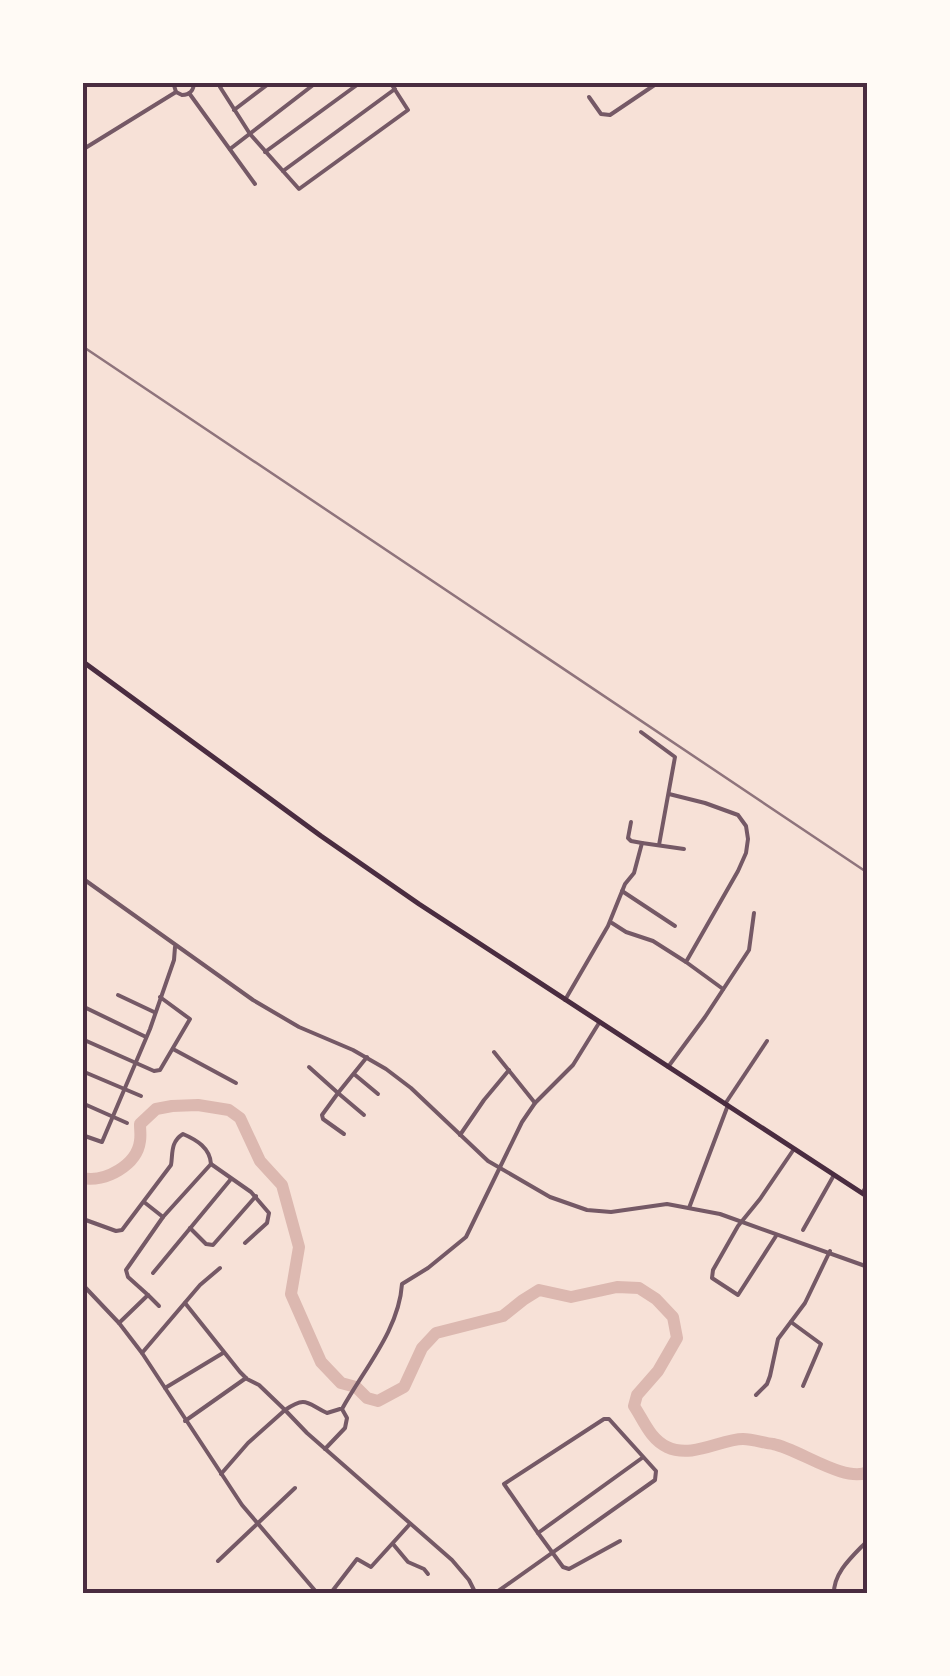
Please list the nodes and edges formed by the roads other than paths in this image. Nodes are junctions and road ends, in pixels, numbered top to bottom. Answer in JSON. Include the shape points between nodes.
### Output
{"nodes":[{"id":1,"x":173,"y":82,"type":"edge"},
{"id":2,"x":194,"y":82,"type":"edge"},
{"id":3,"x":226,"y":82,"type":"edge"},
{"id":4,"x":271,"y":82,"type":"edge"},
{"id":5,"x":318,"y":82,"type":"edge"},
{"id":6,"x":361,"y":82,"type":"edge"},
{"id":7,"x":390,"y":82,"type":"edge"},
{"id":8,"x":659,"y":82,"type":"edge"},
{"id":9,"x":395,"y":89,"type":"junction"},
{"id":10,"x":176,"y":92,"type":"junction"},
{"id":11,"x":189,"y":94,"type":"junction"},
{"id":12,"x":589,"y":97,"type":"dead end"},
{"id":13,"x":234,"y":110,"type":"junction"},
{"id":14,"x":250,"y":134,"type":"junction"},
{"id":15,"x":230,"y":149,"type":"junction"},
{"id":16,"x":82,"y":150,"type":"edge"},
{"id":17,"x":266,"y":152,"type":"junction"},
{"id":18,"x":283,"y":171,"type":"junction"},
{"id":19,"x":255,"y":184,"type":"dead end"},
{"id":20,"x":82,"y":661,"type":"edge"},
{"id":21,"x":641,"y":732,"type":"dead end"},
{"id":22,"x":669,"y":794,"type":"junction"},
{"id":23,"x":630,"y":822,"type":"dead end"},
{"id":24,"x":642,"y":842,"type":"junction"},
{"id":25,"x":658,"y":845,"type":"junction"},
{"id":26,"x":684,"y":849,"type":"dead end"},
{"id":27,"x":82,"y":878,"type":"edge"},
{"id":28,"x":622,"y":891,"type":"junction"},
{"id":29,"x":754,"y":913,"type":"dead end"},
{"id":30,"x":610,"y":922,"type":"junction"},
{"id":31,"x":676,"y":926,"type":"dead end"},
{"id":32,"x":174,"y":944,"type":"junction"},
{"id":33,"x":686,"y":962,"type":"junction"},
{"id":34,"x":723,"y":989,"type":"junction"},
{"id":35,"x":118,"y":995,"type":"dead end"},
{"id":36,"x":160,"y":997,"type":"junction"},
{"id":37,"x":566,"y":1000,"type":"junction"},
{"id":38,"x":82,"y":1006,"type":"edge"},
{"id":39,"x":154,"y":1012,"type":"junction"},
{"id":40,"x":599,"y":1023,"type":"junction"},
{"id":41,"x":146,"y":1037,"type":"junction"},
{"id":42,"x":82,"y":1039,"type":"edge"},
{"id":43,"x":767,"y":1041,"type":"dead end"},
{"id":44,"x":173,"y":1049,"type":"junction"},
{"id":45,"x":494,"y":1052,"type":"dead end"},
{"id":46,"x":367,"y":1057,"type":"junction"},
{"id":47,"x":134,"y":1062,"type":"junction"},
{"id":48,"x":309,"y":1067,"type":"dead end"},
{"id":49,"x":668,"y":1067,"type":"junction"},
{"id":50,"x":82,"y":1070,"type":"edge"},
{"id":51,"x":509,"y":1070,"type":"junction"},
{"id":52,"x":354,"y":1074,"type":"junction"},
{"id":53,"x":236,"y":1082,"type":"dead end"},
{"id":54,"x":124,"y":1089,"type":"junction"},
{"id":55,"x":338,"y":1093,"type":"junction"},
{"id":56,"x":378,"y":1094,"type":"dead end"},
{"id":57,"x":141,"y":1096,"type":"dead end"},
{"id":58,"x":535,"y":1102,"type":"junction"},
{"id":59,"x":82,"y":1103,"type":"edge"},
{"id":60,"x":727,"y":1104,"type":"junction"},
{"id":61,"x":112,"y":1116,"type":"junction"},
{"id":62,"x":364,"y":1116,"type":"dead end"},
{"id":63,"x":127,"y":1123,"type":"dead end"},
{"id":64,"x":344,"y":1134,"type":"dead end"},
{"id":65,"x":82,"y":1135,"type":"edge"},
{"id":66,"x":460,"y":1135,"type":"junction"},
{"id":67,"x":794,"y":1148,"type":"junction"},
{"id":68,"x":211,"y":1164,"type":"junction"},
{"id":69,"x":500,"y":1168,"type":"junction"},
{"id":70,"x":834,"y":1175,"type":"junction"},
{"id":71,"x":231,"y":1179,"type":"junction"},
{"id":72,"x":868,"y":1184,"type":"edge"},
{"id":73,"x":865,"y":1195,"type":"edge"},
{"id":74,"x":256,"y":1196,"type":"junction"},
{"id":75,"x":144,"y":1202,"type":"junction"},
{"id":76,"x":689,"y":1208,"type":"junction"},
{"id":77,"x":163,"y":1217,"type":"junction"},
{"id":78,"x":83,"y":1219,"type":"edge"},
{"id":79,"x":742,"y":1220,"type":"junction"},
{"id":80,"x":190,"y":1228,"type":"junction"},
{"id":81,"x":803,"y":1230,"type":"dead end"},
{"id":82,"x":776,"y":1235,"type":"junction"},
{"id":83,"x":245,"y":1243,"type":"dead end"},
{"id":84,"x":830,"y":1251,"type":"junction"},
{"id":85,"x":868,"y":1267,"type":"edge"},
{"id":86,"x":220,"y":1268,"type":"dead end"},
{"id":87,"x":153,"y":1274,"type":"dead end"},
{"id":88,"x":82,"y":1284,"type":"edge"},
{"id":89,"x":148,"y":1295,"type":"junction"},
{"id":90,"x":185,"y":1304,"type":"junction"},
{"id":91,"x":159,"y":1306,"type":"dead end"},
{"id":92,"x":790,"y":1322,"type":"junction"},
{"id":93,"x":119,"y":1323,"type":"junction"},
{"id":94,"x":223,"y":1352,"type":"junction"},
{"id":95,"x":142,"y":1353,"type":"junction"},
{"id":96,"x":246,"y":1378,"type":"junction"},
{"id":97,"x":803,"y":1386,"type":"dead end"},
{"id":98,"x":165,"y":1388,"type":"junction"},
{"id":99,"x":756,"y":1395,"type":"dead end"},
{"id":100,"x":343,"y":1406,"type":"junction"},
{"id":101,"x":285,"y":1410,"type":"junction"},
{"id":102,"x":185,"y":1421,"type":"junction"},
{"id":103,"x":326,"y":1449,"type":"junction"},
{"id":104,"x":642,"y":1457,"type":"junction"},
{"id":105,"x":221,"y":1474,"type":"junction"},
{"id":106,"x":296,"y":1488,"type":"dead end"},
{"id":107,"x":257,"y":1523,"type":"junction"},
{"id":108,"x":410,"y":1524,"type":"junction"},
{"id":109,"x":538,"y":1533,"type":"junction"},
{"id":110,"x":868,"y":1540,"type":"edge"},
{"id":111,"x":620,"y":1542,"type":"dead end"},
{"id":112,"x":393,"y":1544,"type":"junction"},
{"id":113,"x":552,"y":1552,"type":"junction"},
{"id":114,"x":218,"y":1561,"type":"dead end"},
{"id":115,"x":428,"y":1574,"type":"dead end"},
{"id":116,"x":318,"y":1594,"type":"edge"},
{"id":117,"x":330,"y":1594,"type":"edge"},
{"id":118,"x":476,"y":1594,"type":"edge"},
{"id":119,"x":494,"y":1594,"type":"edge"},
{"id":120,"x":834,"y":1594,"type":"edge"}],
"edges":[{"from":1,"to":10,"type":"street"},
{"from":2,"to":11,"type":"street"},
{"from":3,"to":13,"type":"street","via":[[220,87]]},
{"from":4,"to":13,"type":"street"},
{"from":5,"to":14,"type":"street"},
{"from":6,"to":17,"type":"street"},
{"from":7,"to":9,"type":"street"},
{"from":8,"to":12,"type":"street","via":[[610,115],[601,114]]},
{"from":9,"to":18,"type":"street"},
{"from":9,"to":18,"type":"street","via":[[408,110],[300,189]]},
{"from":10,"to":11,"type":"street"},
{"from":10,"to":16,"type":"street"},
{"from":11,"to":15,"type":"street"},
{"from":13,"to":14,"type":"street"},
{"from":14,"to":15,"type":"street"},
{"from":14,"to":17,"type":"street"},
{"from":15,"to":19,"type":"street"},
{"from":17,"to":18,"type":"street"},
{"from":20,"to":37,"type":"main road","via":[[322,836]]},
{"from":21,"to":22,"type":"street","via":[[675,757]]},
{"from":22,"to":25,"type":"street"},
{"from":22,"to":33,"type":"street","via":[[738,816],[748,839],[738,871]]},
{"from":23,"to":24,"type":"street","via":[[628,838]]},
{"from":24,"to":25,"type":"street"},
{"from":24,"to":28,"type":"street"},
{"from":25,"to":26,"type":"street"},
{"from":27,"to":32,"type":"street"},
{"from":28,"to":30,"type":"street"},
{"from":28,"to":31,"type":"street"},
{"from":29,"to":34,"type":"street","via":[[749,950]]},
{"from":30,"to":33,"type":"street"},
{"from":30,"to":37,"type":"street"},
{"from":32,"to":36,"type":"street"},
{"from":32,"to":46,"type":"street","via":[[299,1028]]},
{"from":33,"to":34,"type":"street"},
{"from":34,"to":49,"type":"street"},
{"from":35,"to":39,"type":"street"},
{"from":36,"to":39,"type":"street"},
{"from":36,"to":44,"type":"street","via":[[190,1018]]},
{"from":37,"to":40,"type":"main road"},
{"from":38,"to":41,"type":"street"},
{"from":39,"to":41,"type":"street"},
{"from":40,"to":49,"type":"main road"},
{"from":40,"to":58,"type":"street","via":[[573,1065]]},
{"from":41,"to":47,"type":"street"},
{"from":42,"to":47,"type":"street"},
{"from":43,"to":60,"type":"street"},
{"from":44,"to":47,"type":"street","via":[[157,1071]]},
{"from":44,"to":53,"type":"street"},
{"from":45,"to":51,"type":"street"},
{"from":46,"to":52,"type":"street"},
{"from":46,"to":66,"type":"street"},
{"from":47,"to":54,"type":"street"},
{"from":48,"to":55,"type":"street"},
{"from":49,"to":60,"type":"main road"},
{"from":50,"to":54,"type":"street"},
{"from":51,"to":58,"type":"street"},
{"from":51,"to":66,"type":"street"},
{"from":52,"to":55,"type":"street"},
{"from":52,"to":56,"type":"street"},
{"from":54,"to":57,"type":"street"},
{"from":54,"to":61,"type":"street"},
{"from":55,"to":62,"type":"street"},
{"from":55,"to":64,"type":"street","via":[[322,1115]]},
{"from":58,"to":69,"type":"street"},
{"from":59,"to":61,"type":"street"},
{"from":60,"to":67,"type":"main road"},
{"from":60,"to":76,"type":"street"},
{"from":61,"to":63,"type":"street"},
{"from":61,"to":65,"type":"street","via":[[102,1142]]},
{"from":66,"to":69,"type":"street"},
{"from":67,"to":70,"type":"main road"},
{"from":67,"to":79,"type":"street"},
{"from":68,"to":71,"type":"street"},
{"from":68,"to":75,"type":"street","via":[[201,1144],[180,1136],[170,1151],[171,1165]]},
{"from":68,"to":77,"type":"street"},
{"from":69,"to":76,"type":"street","via":[[550,1198],[586,1210]]},
{"from":69,"to":100,"type":"street","via":[[466,1237],[402,1284],[387,1334]]},
{"from":70,"to":73,"type":"main road"},
{"from":70,"to":81,"type":"street"},
{"from":71,"to":74,"type":"street"},
{"from":71,"to":80,"type":"street"},
{"from":72,"to":73,"type":"street"},
{"from":74,"to":80,"type":"street","via":[[212,1245]]},
{"from":74,"to":83,"type":"street","via":[[270,1216]]},
{"from":75,"to":77,"type":"street"},
{"from":75,"to":78,"type":"street","via":[[119,1232]]},
{"from":76,"to":79,"type":"street"},
{"from":77,"to":89,"type":"street","via":[[126,1272]]},
{"from":79,"to":82,"type":"street"},
{"from":79,"to":82,"type":"street","via":[[712,1276],[735,1294]]},
{"from":80,"to":87,"type":"street"},
{"from":82,"to":84,"type":"street"},
{"from":84,"to":85,"type":"street"},
{"from":84,"to":92,"type":"street"},
{"from":86,"to":90,"type":"street"},
{"from":88,"to":93,"type":"street"},
{"from":89,"to":91,"type":"street"},
{"from":89,"to":93,"type":"street"},
{"from":90,"to":94,"type":"street"},
{"from":90,"to":95,"type":"street"},
{"from":92,"to":97,"type":"street","via":[[822,1344]]},
{"from":92,"to":99,"type":"street","via":[[778,1339],[767,1384]]},
{"from":93,"to":95,"type":"street"},
{"from":94,"to":96,"type":"street"},
{"from":94,"to":98,"type":"street"},
{"from":95,"to":98,"type":"street"},
{"from":96,"to":101,"type":"street"},
{"from":96,"to":102,"type":"street"},
{"from":98,"to":102,"type":"street"},
{"from":100,"to":101,"type":"street","via":[[327,1414],[297,1402]]},
{"from":100,"to":103,"type":"street","via":[[345,1428]]},
{"from":101,"to":103,"type":"street"},
{"from":101,"to":105,"type":"street"},
{"from":102,"to":105,"type":"street"},
{"from":103,"to":108,"type":"street"},
{"from":104,"to":109,"type":"street"},
{"from":104,"to":109,"type":"street","via":[[604,1418],[506,1482]]},
{"from":104,"to":113,"type":"street","via":[[656,1471],[655,1480]]},
{"from":105,"to":107,"type":"street"},
{"from":106,"to":107,"type":"street"},
{"from":107,"to":114,"type":"street"},
{"from":107,"to":116,"type":"street"},
{"from":108,"to":112,"type":"street"},
{"from":108,"to":118,"type":"street","via":[[461,1568]]},
{"from":109,"to":113,"type":"street"},
{"from":110,"to":120,"type":"street","via":[[840,1572]]},
{"from":111,"to":113,"type":"street","via":[[574,1568],[564,1567]]},
{"from":112,"to":115,"type":"street"},
{"from":112,"to":117,"type":"street","via":[[371,1567],[357,1560]]},
{"from":113,"to":119,"type":"street"}]}
